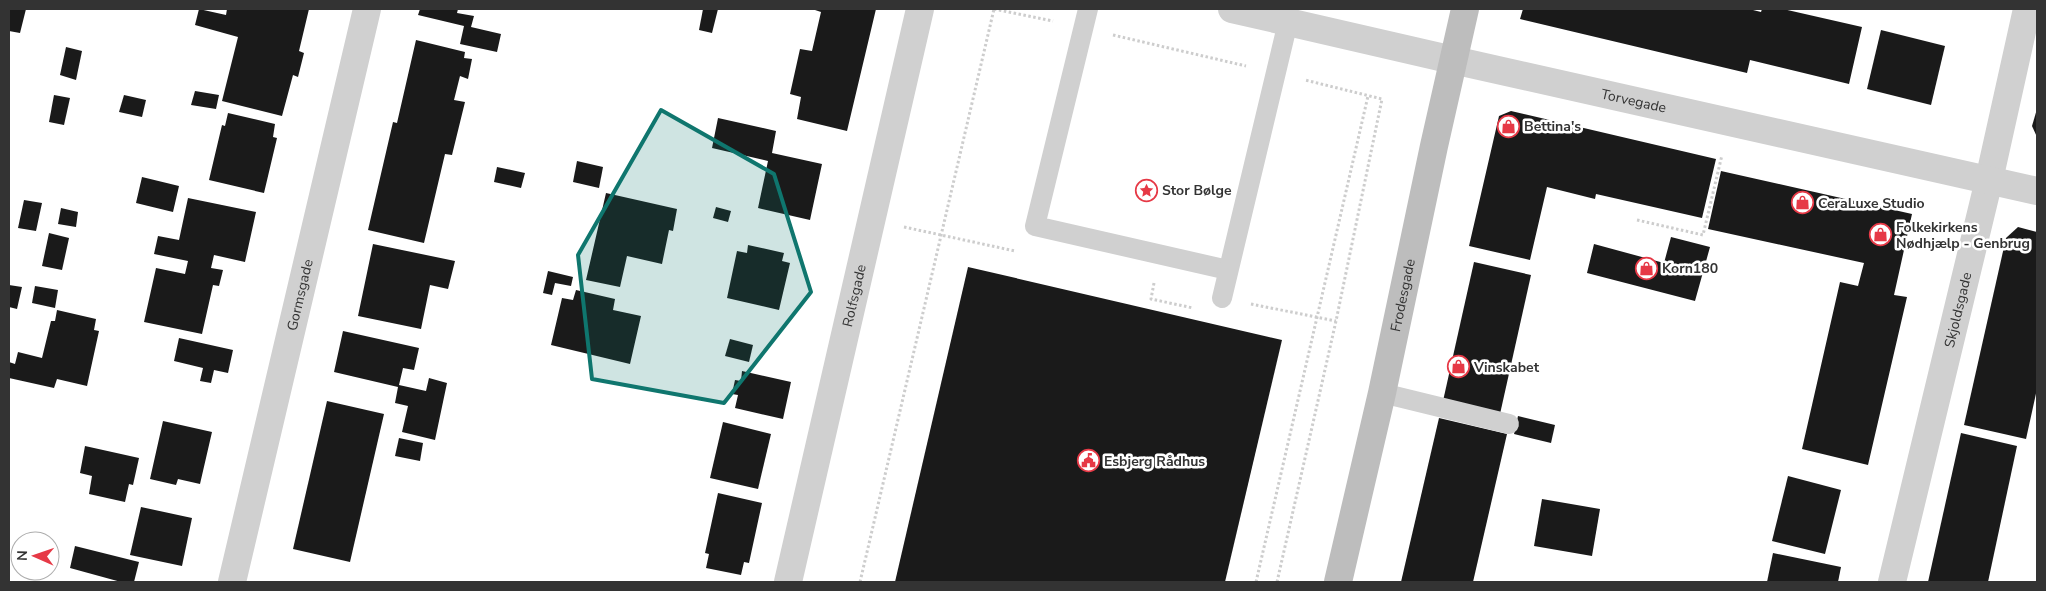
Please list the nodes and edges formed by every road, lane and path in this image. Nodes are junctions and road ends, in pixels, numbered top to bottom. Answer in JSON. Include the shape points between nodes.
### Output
{"nodes":[{"id":1,"x":367,"y":9,"type":"edge"},
{"id":2,"x":920,"y":9,"type":"edge"},
{"id":3,"x":994,"y":9,"type":"edge"},
{"id":4,"x":1088,"y":9,"type":"edge"},
{"id":5,"x":1232,"y":9,"type":"edge"},
{"id":6,"x":1465,"y":9,"type":"edge"},
{"id":7,"x":2028,"y":9,"type":"edge"},
{"id":8,"x":1288,"y":22,"type":"junction"},
{"id":9,"x":1453,"y":60,"type":"junction"},
{"id":10,"x":1368,"y":96,"type":"dead end"},
{"id":11,"x":1729,"y":122,"type":"junction"},
{"id":12,"x":1988,"y":180,"type":"junction"},
{"id":13,"x":2037,"y":191,"type":"edge"},
{"id":14,"x":1637,"y":220,"type":"dead end"},
{"id":15,"x":942,"y":234,"type":"junction"},
{"id":16,"x":973,"y":241,"type":"dead end"},
{"id":17,"x":1228,"y":270,"type":"junction"},
{"id":18,"x":1154,"y":284,"type":"dead end"},
{"id":19,"x":1222,"y":298,"type":"dead end"},
{"id":20,"x":1199,"y":310,"type":"dead end"},
{"id":21,"x":1288,"y":312,"type":"dead end"},
{"id":22,"x":1317,"y":317,"type":"junction"},
{"id":23,"x":1382,"y":393,"type":"junction"},
{"id":24,"x":1510,"y":424,"type":"dead end"},
{"id":25,"x":232,"y":582,"type":"edge"},
{"id":26,"x":788,"y":582,"type":"edge"},
{"id":27,"x":860,"y":582,"type":"edge"},
{"id":28,"x":1256,"y":582,"type":"edge"},
{"id":29,"x":1276,"y":582,"type":"edge"},
{"id":30,"x":1338,"y":582,"type":"edge"},
{"id":31,"x":1892,"y":582,"type":"edge"}],
"edges":[{"from":1,"to":25,"type":"street","name":"Gormsgade"},
{"from":2,"to":26,"type":"street","name":"Rolfsgade"},
{"from":3,"to":15,"type":"path"},
{"from":4,"to":17,"type":"lane","via":[[1035,226]]},
{"from":5,"to":8,"type":"street","name":"Torvegade"},
{"from":6,"to":9,"type":"main road","name":"Frodesgade"},
{"from":7,"to":12,"type":"street","name":"Skjoldsgade"},
{"from":8,"to":9,"type":"street","name":"Torvegade"},
{"from":8,"to":17,"type":"lane"},
{"from":9,"to":11,"type":"street","name":"Torvegade"},
{"from":9,"to":23,"type":"main road","name":"Frodesgade"},
{"from":10,"to":22,"type":"path"},
{"from":11,"to":12,"type":"street","name":"Torvegade"},
{"from":11,"to":14,"type":"path","via":[[1704,234]]},
{"from":12,"to":13,"type":"street","name":"Torvegade"},
{"from":12,"to":31,"type":"street","name":"Skjoldsgade"},
{"from":15,"to":16,"type":"path"},
{"from":15,"to":27,"type":"path"},
{"from":17,"to":19,"type":"lane"},
{"from":18,"to":20,"type":"path","via":[[1151,299]]},
{"from":21,"to":22,"type":"path"},
{"from":22,"to":28,"type":"path"},
{"from":22,"to":29,"type":"path","via":[[1336,321]]},
{"from":23,"to":24,"type":"lane"},
{"from":23,"to":30,"type":"main road","name":"Frodesgade"}]}
